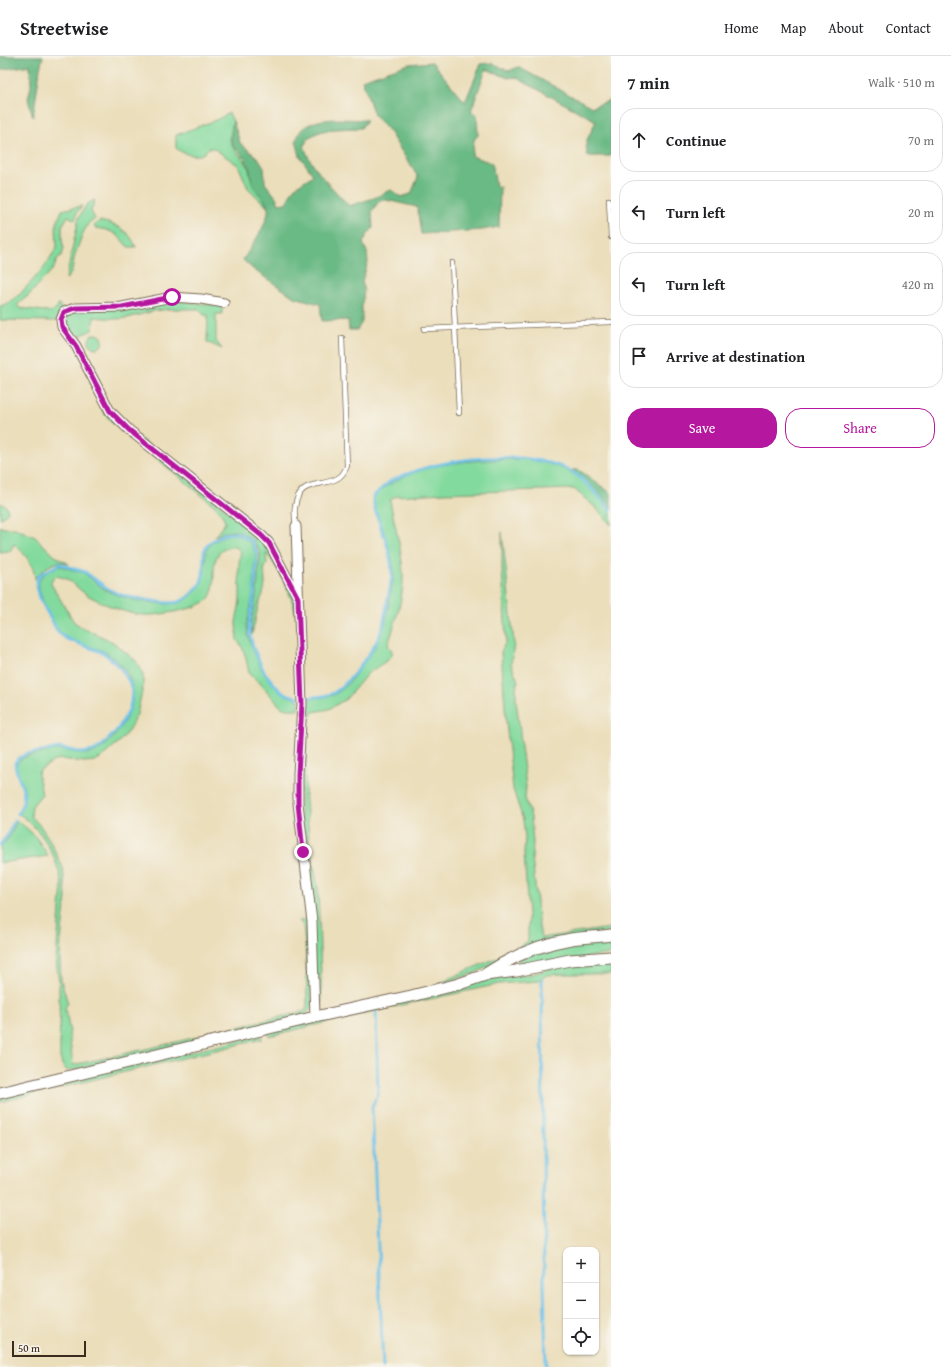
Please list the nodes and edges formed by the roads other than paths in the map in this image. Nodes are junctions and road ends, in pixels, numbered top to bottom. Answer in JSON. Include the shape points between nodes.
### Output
{"nodes":[{"id":1,"x":608,"y":200,"type":"dead end"},
{"id":2,"x":611,"y":237,"type":"edge"},
{"id":3,"x":452,"y":263,"type":"dead end"},
{"id":4,"x":224,"y":303,"type":"dead end"},
{"id":5,"x":611,"y":322,"type":"edge"},
{"id":6,"x":455,"y":328,"type":"junction"},
{"id":7,"x":424,"y":329,"type":"dead end"},
{"id":8,"x":342,"y":338,"type":"dead end"},
{"id":9,"x":459,"y":413,"type":"dead end"},
{"id":10,"x":296,"y":526,"type":"joint"},
{"id":11,"x":298,"y":598,"type":"junction"},
{"id":12,"x":611,"y":935,"type":"edge"},
{"id":13,"x":611,"y":957,"type":"edge"},
{"id":14,"x":485,"y":975,"type":"junction"},
{"id":15,"x":315,"y":1017,"type":"junction"},
{"id":16,"x":0,"y":1093,"type":"edge"}],
"edges":[{"from":1,"to":2,"type":"lane"},
{"from":3,"to":6,"type":"lane"},
{"from":4,"to":11,"type":"street","via":[[172,297],[122,307],[75,308],[64,312],[61,320],[62,327],[76,346],[110,411],[129,430],[261,535],[269,543]]},
{"from":5,"to":6,"type":"lane"},
{"from":6,"to":7,"type":"lane"},
{"from":6,"to":9,"type":"lane"},
{"from":8,"to":10,"type":"lane","via":[[348,466],[337,478],[308,486],[301,492],[295,508]]},
{"from":10,"to":11,"type":"street"},
{"from":11,"to":15,"type":"street","via":[[302,704],[298,803],[312,922]]},
{"from":12,"to":14,"type":"street","via":[[570,939],[533,949]]},
{"from":13,"to":14,"type":"street","via":[[570,960]]},
{"from":14,"to":15,"type":"street","via":[[411,996]]},
{"from":15,"to":16,"type":"street"}]}
